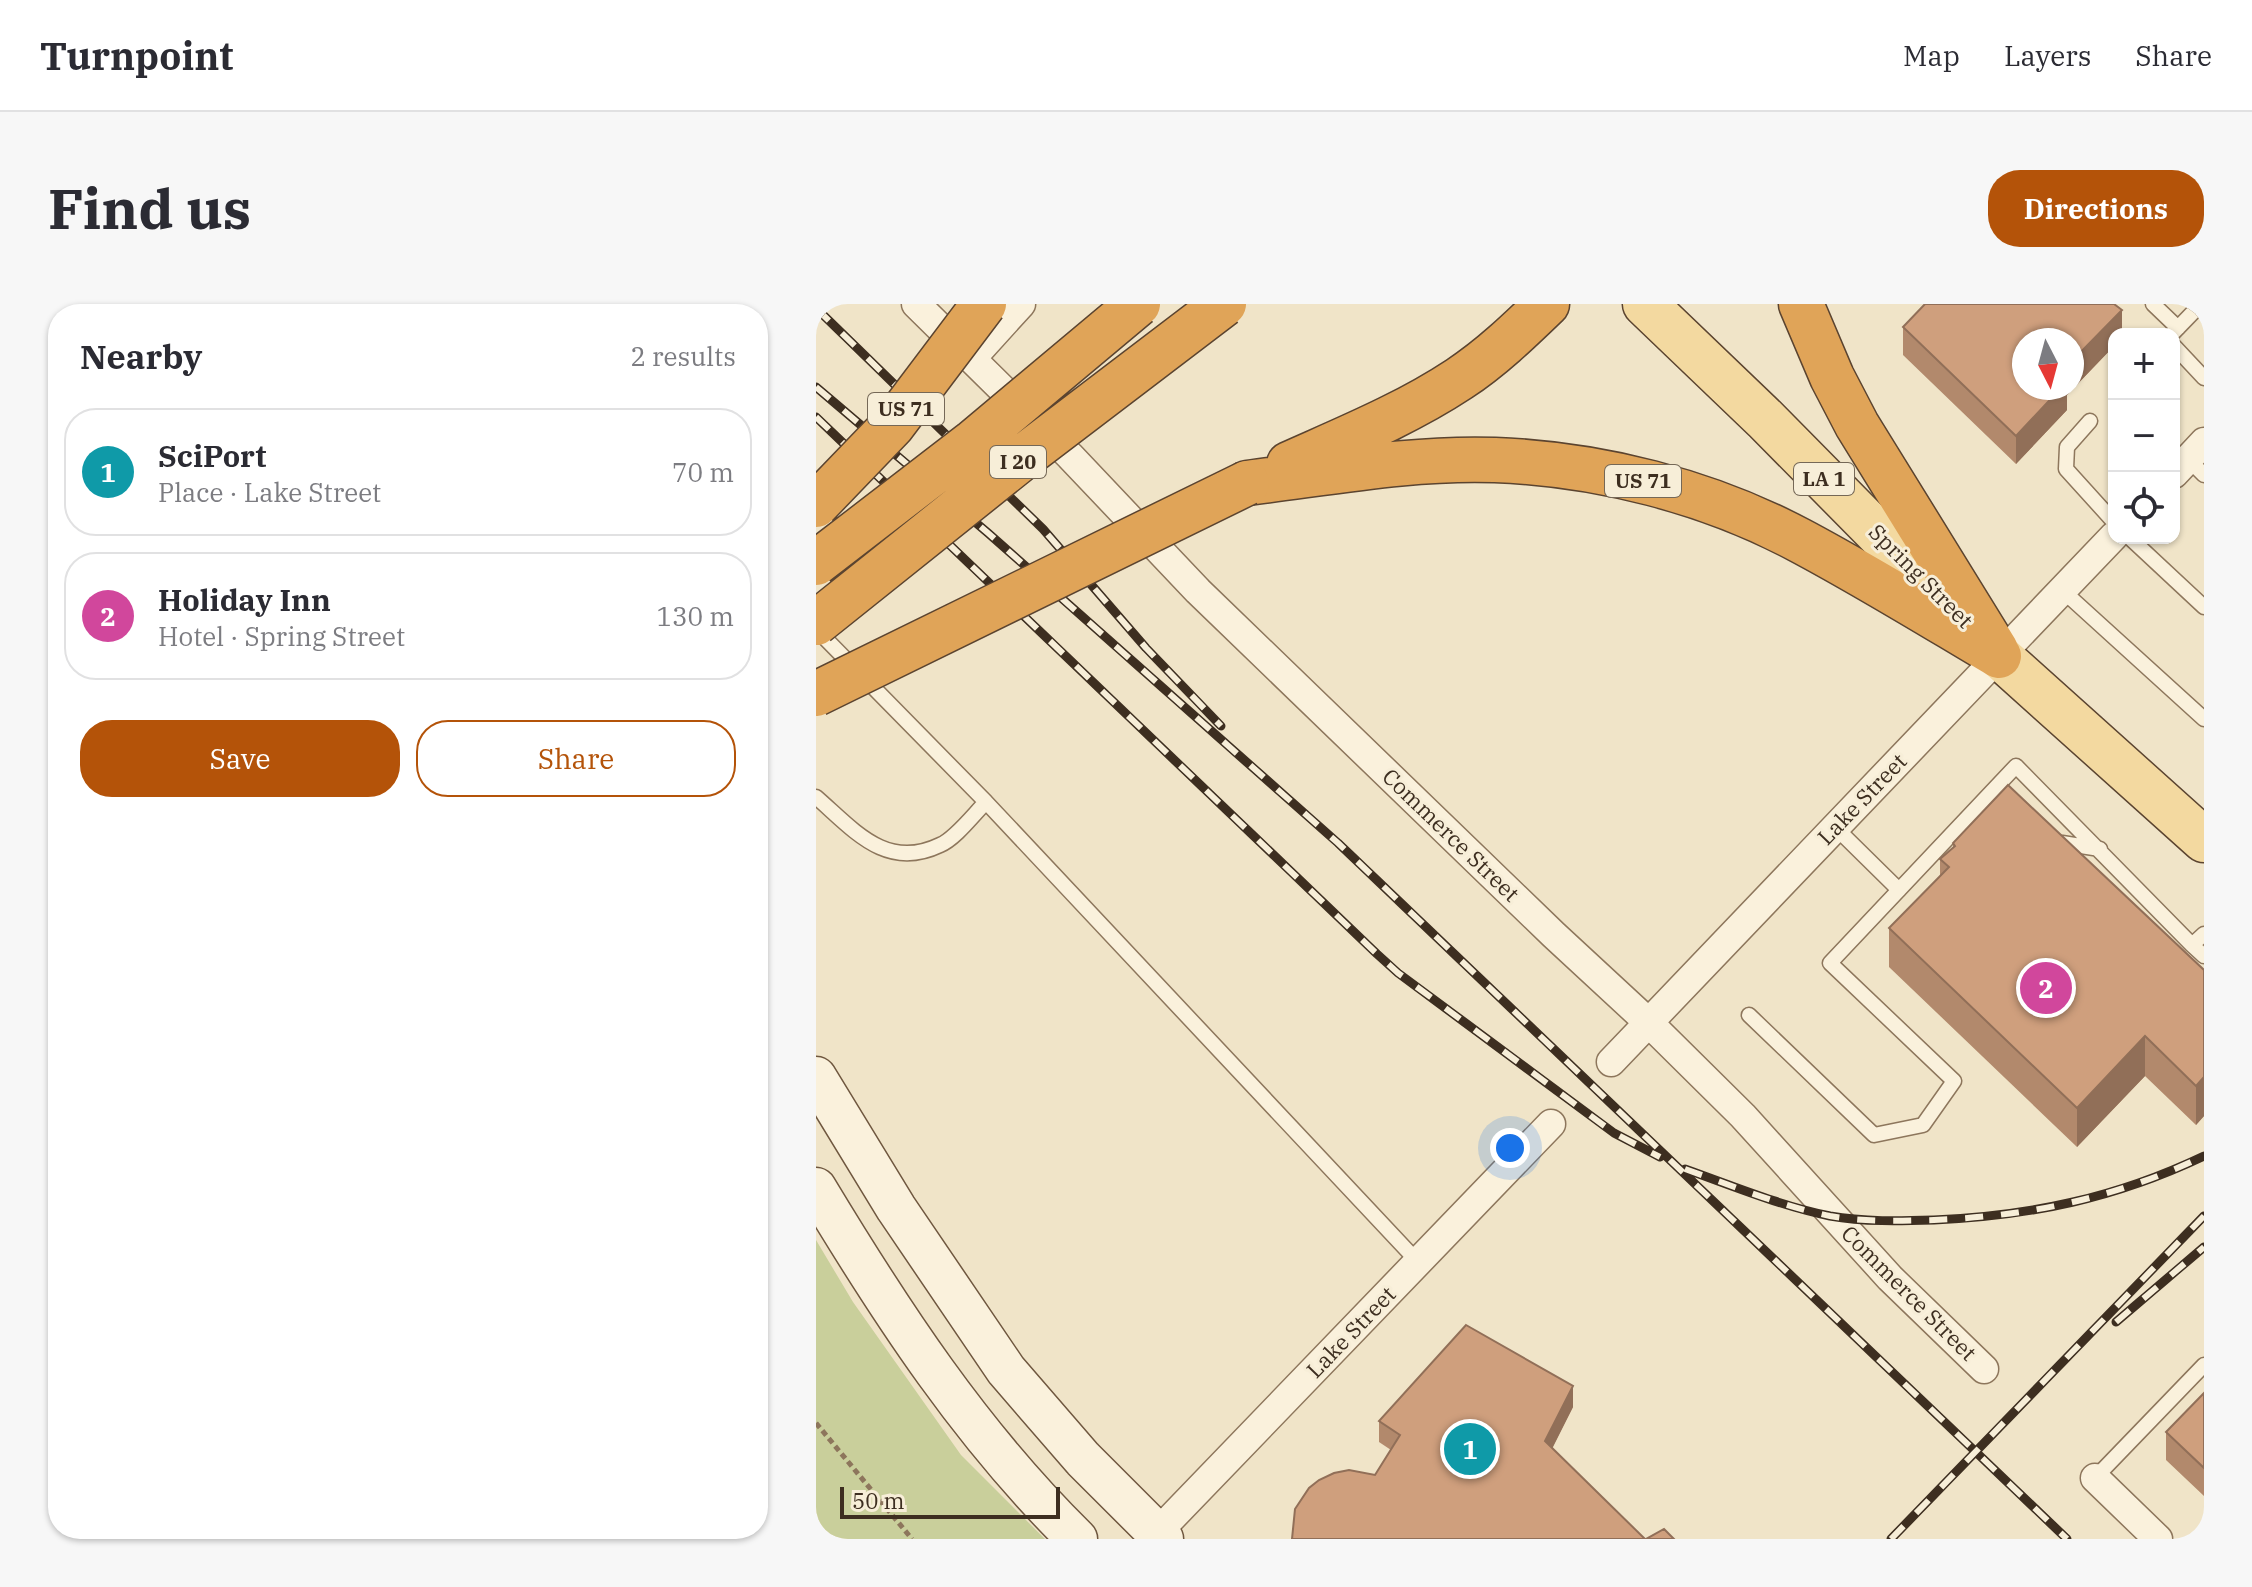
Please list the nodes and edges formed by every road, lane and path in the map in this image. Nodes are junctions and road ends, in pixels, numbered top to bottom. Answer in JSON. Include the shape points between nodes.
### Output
{"nodes":[{"id":1,"x":916,"y":304,"type":"edge"},
{"id":2,"x":951,"y":304,"type":"edge"},
{"id":3,"x":984,"y":304,"type":"edge"},
{"id":4,"x":1021,"y":304,"type":"edge"},
{"id":5,"x":1138,"y":304,"type":"edge"},
{"id":6,"x":1224,"y":304,"type":"edge"},
{"id":7,"x":1547,"y":304,"type":"edge"},
{"id":8,"x":1645,"y":304,"type":"edge"},
{"id":9,"x":1801,"y":304,"type":"edge"},
{"id":10,"x":2153,"y":304,"type":"edge"},
{"id":11,"x":2201,"y":304,"type":"edge"},
{"id":12,"x":2173,"y":328,"type":"edge"},
{"id":13,"x":2178,"y":328,"type":"edge"},
{"id":14,"x":2180,"y":352,"type":"edge"},
{"id":15,"x":972,"y":358,"type":"junction"},
{"id":16,"x":2204,"y":378,"type":"edge"},
{"id":17,"x":2090,"y":421,"type":"dead end"},
{"id":18,"x":1247,"y":483,"type":"junction"},
{"id":19,"x":823,"y":497,"type":"edge"},
{"id":20,"x":2108,"y":515,"type":"edge"},
{"id":21,"x":2108,"y":542,"type":"edge"},
{"id":22,"x":2136,"y":544,"type":"edge"},
{"id":23,"x":816,"y":563,"type":"edge"},
{"id":24,"x":2062,"y":590,"type":"junction"},
{"id":25,"x":2204,"y":607,"type":"edge"},
{"id":26,"x":816,"y":626,"type":"edge"},
{"id":27,"x":1999,"y":656,"type":"junction"},
{"id":28,"x":816,"y":694,"type":"edge"},
{"id":29,"x":2204,"y":719,"type":"edge"},
{"id":30,"x":816,"y":797,"type":"edge"},
{"id":31,"x":986,"y":802,"type":"junction"},
{"id":32,"x":2195,"y":826,"type":"edge"},
{"id":33,"x":1835,"y":827,"type":"junction"},
{"id":34,"x":2062,"y":843,"type":"edge"},
{"id":35,"x":2100,"y":849,"type":"junction"},
{"id":36,"x":1899,"y":890,"type":"junction"},
{"id":37,"x":2204,"y":934,"type":"edge"},
{"id":38,"x":2192,"y":945,"type":"junction"},
{"id":39,"x":2204,"y":956,"type":"edge"},
{"id":40,"x":1749,"y":1015,"type":"dead end"},
{"id":41,"x":1648,"y":1022,"type":"junction"},
{"id":42,"x":1611,"y":1062,"type":"dead end"},
{"id":43,"x":816,"y":1077,"type":"edge"},
{"id":44,"x":1551,"y":1124,"type":"dead end"},
{"id":45,"x":816,"y":1188,"type":"edge"},
{"id":46,"x":1418,"y":1262,"type":"junction"},
{"id":47,"x":2204,"y":1365,"type":"edge"},
{"id":48,"x":1984,"y":1369,"type":"dead end"},
{"id":49,"x":816,"y":1423,"type":"edge"},
{"id":50,"x":2095,"y":1478,"type":"joint"},
{"id":51,"x":1157,"y":1537,"type":"edge"},
{"id":52,"x":912,"y":1539,"type":"edge"},
{"id":53,"x":1077,"y":1539,"type":"edge"},
{"id":54,"x":2158,"y":1539,"type":"edge"}],
"edges":[{"from":1,"to":15,"type":"street","name":"Commerce Street"},
{"from":2,"to":19,"type":"highway","bridge":true},
{"from":3,"to":19,"type":"highway","number":"US 71","bridge":true,"via":[[892,426]]},
{"from":4,"to":15,"type":"street"},
{"from":5,"to":23,"type":"highway","number":"I 20","bridge":true,"via":[[972,443]]},
{"from":6,"to":26,"type":"highway","number":"I 20","bridge":true,"via":[[1031,451]]},
{"from":7,"to":18,"type":"highway","via":[[1461,378],[1365,430]]},
{"from":8,"to":27,"type":"main road","name":"Spring Street","number":"LA 1"},
{"from":9,"to":27,"type":"highway","via":[[1857,425]]},
{"from":10,"to":12,"type":"lane"},
{"from":11,"to":13,"type":"lane"},
{"from":14,"to":16,"type":"lane"},
{"from":15,"to":41,"type":"street","name":"Commerce Street","via":[[1198,591]]},
{"from":17,"to":20,"type":"lane","via":[[2067,447],[2066,469]]},
{"from":18,"to":27,"type":"highway","number":"US 71","via":[[1421,462],[1495,460],[1571,467],[1646,482],[1720,505],[1797,539]]},
{"from":18,"to":28,"type":"highway","number":"US 71","bridge":true},
{"from":21,"to":24,"type":"street","name":"Lake Street"},
{"from":22,"to":25,"type":"lane"},
{"from":24,"to":27,"type":"street","name":"Lake Street"},
{"from":24,"to":29,"type":"lane"},
{"from":26,"to":31,"type":"lane"},
{"from":27,"to":32,"type":"main road","name":"Spring Street","number":"US 71"},
{"from":27,"to":33,"type":"street","name":"Lake Street"},
{"from":30,"to":31,"type":"lane","via":[[873,846],[908,855],[943,845]]},
{"from":31,"to":46,"type":"lane"},
{"from":33,"to":36,"type":"lane"},
{"from":33,"to":41,"type":"street","name":"Lake Street"},
{"from":34,"to":35,"type":"lane"},
{"from":35,"to":36,"type":"lane","via":[[2016,766],[2003,790]]},
{"from":35,"to":38,"type":"lane"},
{"from":36,"to":40,"type":"lane","via":[[1830,963],[1954,1081],[1923,1125],[1874,1135]]},
{"from":37,"to":38,"type":"lane"},
{"from":38,"to":39,"type":"lane"},
{"from":41,"to":42,"type":"street","name":"Lake Street"},
{"from":41,"to":48,"type":"street","name":"Commerce Street","via":[[1743,1116],[1890,1278]]},
{"from":43,"to":51,"type":"main road","via":[[896,1208],[1006,1370]]},
{"from":44,"to":46,"type":"street","name":"Lake Street"},
{"from":45,"to":53,"type":"main road","via":[[880,1295],[943,1385]]},
{"from":46,"to":51,"type":"street","name":"Lake Street"},
{"from":47,"to":50,"type":"lane"},
{"from":49,"to":52,"type":"path"},
{"from":50,"to":54,"type":"street"}]}
